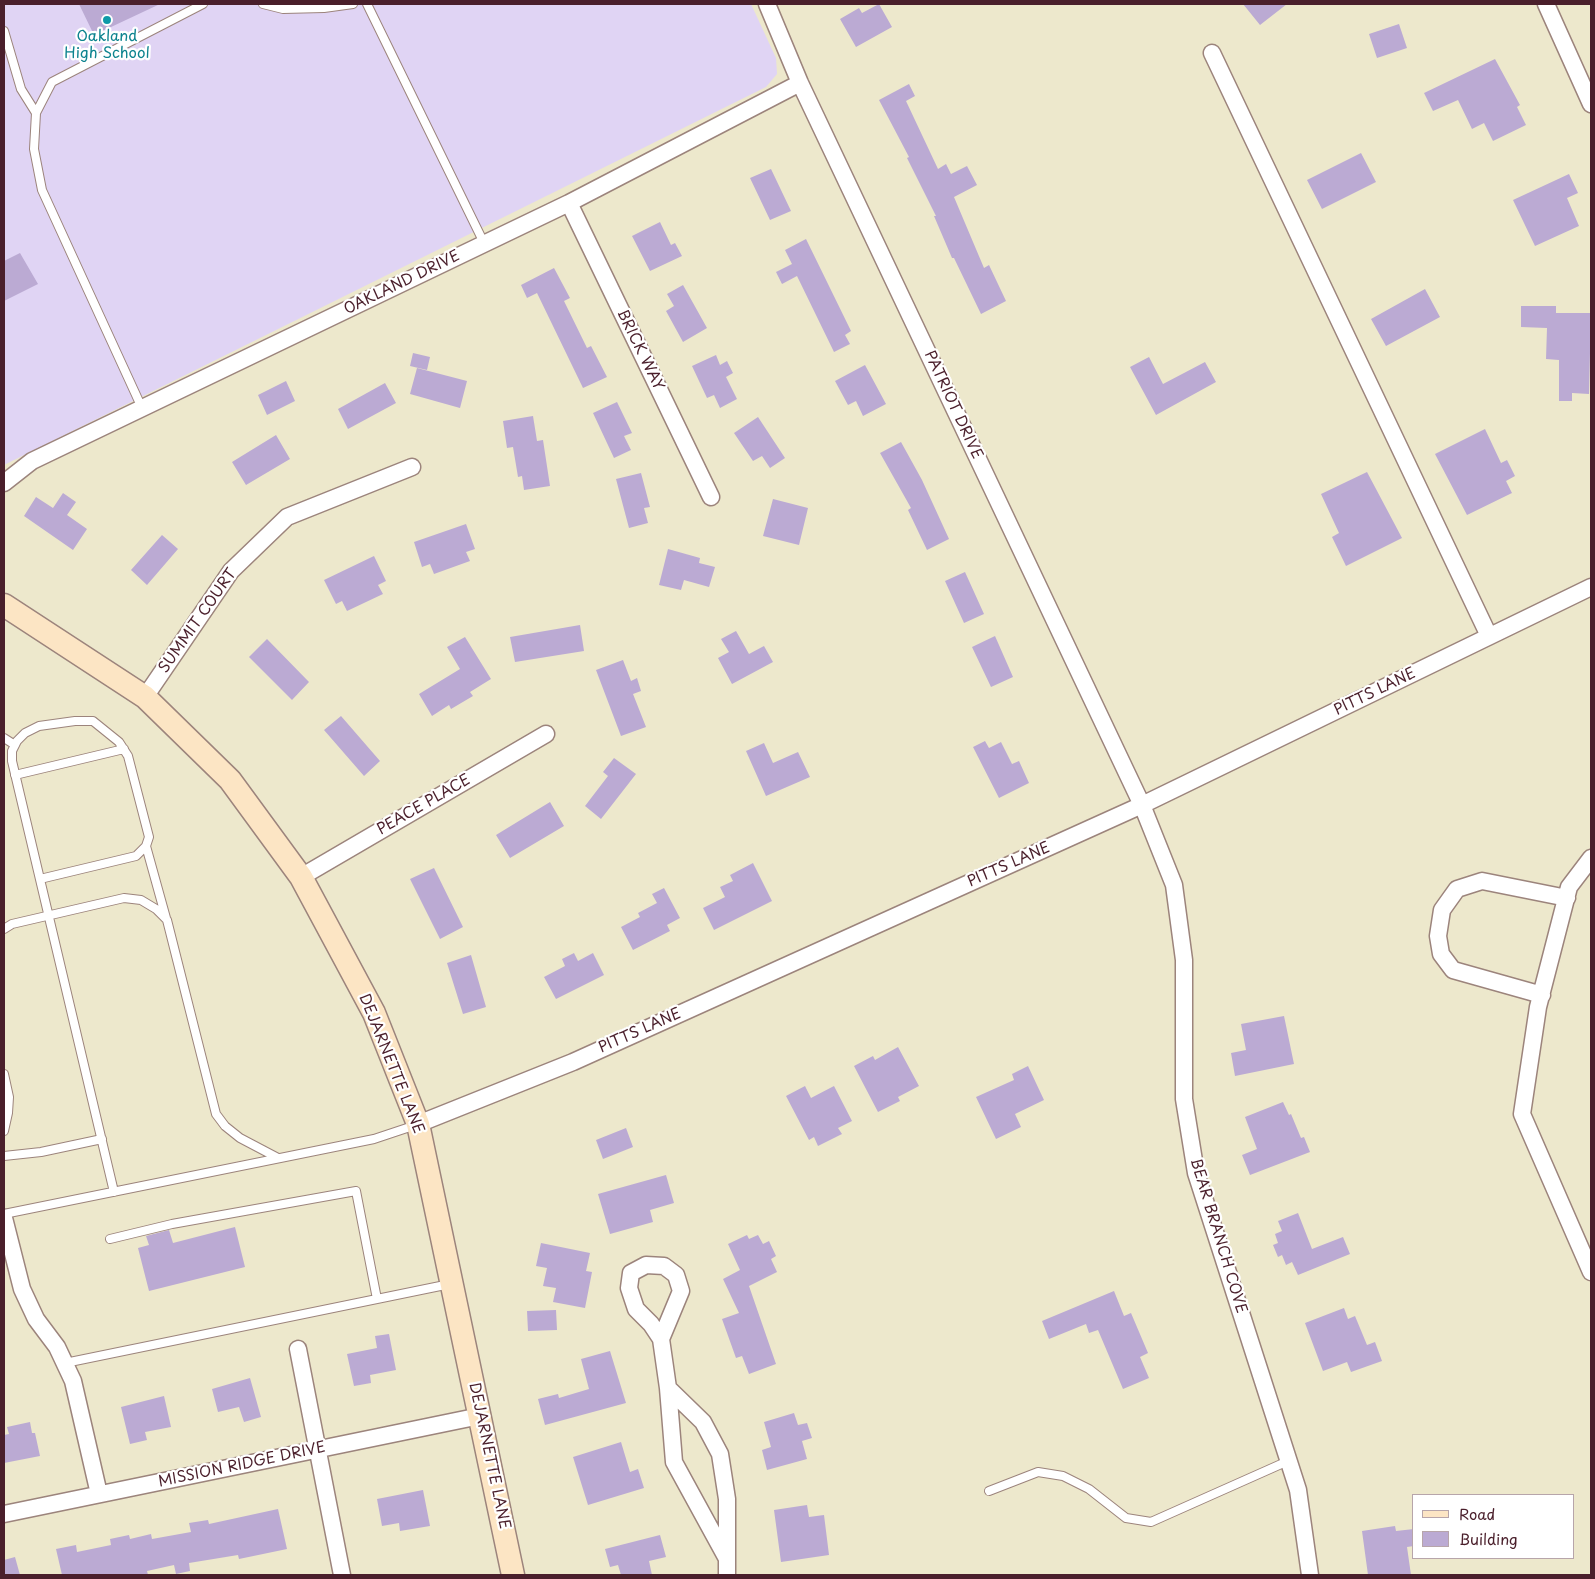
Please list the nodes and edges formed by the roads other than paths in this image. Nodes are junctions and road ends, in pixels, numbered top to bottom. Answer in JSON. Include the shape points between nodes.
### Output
{"nodes":[{"id":1,"x":203,"y":4,"type":"edge"},
{"id":2,"x":263,"y":4,"type":"edge"},
{"id":3,"x":353,"y":4,"type":"edge"},
{"id":4,"x":367,"y":4,"type":"edge"},
{"id":5,"x":767,"y":4,"type":"edge"},
{"id":6,"x":1546,"y":4,"type":"edge"},
{"id":7,"x":4,"y":31,"type":"edge"},
{"id":8,"x":1212,"y":53,"type":"dead end"},
{"id":9,"x":800,"y":83,"type":"junction"},
{"id":10,"x":1591,"y":104,"type":"edge"},
{"id":11,"x":36,"y":113,"type":"junction"},
{"id":12,"x":569,"y":203,"type":"junction"},
{"id":13,"x":484,"y":243,"type":"junction"},
{"id":14,"x":142,"y":408,"type":"junction"},
{"id":15,"x":412,"y":467,"type":"dead end"},
{"id":16,"x":4,"y":482,"type":"edge"},
{"id":17,"x":711,"y":497,"type":"dead end"},
{"id":18,"x":1591,"y":587,"type":"edge"},
{"id":19,"x":4,"y":604,"type":"edge"},
{"id":20,"x":1490,"y":636,"type":"junction"},
{"id":21,"x":145,"y":697,"type":"junction"},
{"id":22,"x":546,"y":734,"type":"dead end"},
{"id":23,"x":4,"y":738,"type":"edge"},
{"id":24,"x":15,"y":745,"type":"junction"},
{"id":25,"x":124,"y":750,"type":"junction"},
{"id":26,"x":15,"y":775,"type":"junction"},
{"id":27,"x":1142,"y":805,"type":"junction"},
{"id":28,"x":146,"y":846,"type":"junction"},
{"id":29,"x":1591,"y":858,"type":"edge"},
{"id":30,"x":302,"y":877,"type":"junction"},
{"id":31,"x":40,"y":879,"type":"junction"},
{"id":32,"x":1567,"y":898,"type":"junction"},
{"id":33,"x":49,"y":916,"type":"junction"},
{"id":34,"x":167,"y":920,"type":"junction"},
{"id":35,"x":4,"y":929,"type":"edge"},
{"id":36,"x":1542,"y":995,"type":"junction"},
{"id":37,"x":4,"y":1074,"type":"edge"},
{"id":38,"x":418,"y":1124,"type":"junction"},
{"id":39,"x":4,"y":1131,"type":"edge"},
{"id":40,"x":102,"y":1139,"type":"junction"},
{"id":41,"x":4,"y":1156,"type":"edge"},
{"id":42,"x":278,"y":1158,"type":"junction"},
{"id":43,"x":114,"y":1192,"type":"junction"},
{"id":44,"x":4,"y":1214,"type":"edge"},
{"id":45,"x":4,"y":1218,"type":"edge"},
{"id":46,"x":110,"y":1239,"type":"dead end"},
{"id":47,"x":1591,"y":1272,"type":"edge"},
{"id":48,"x":452,"y":1284,"type":"junction"},
{"id":49,"x":377,"y":1299,"type":"junction"},
{"id":50,"x":661,"y":1339,"type":"dead end"},
{"id":51,"x":298,"y":1349,"type":"dead end"},
{"id":52,"x":65,"y":1363,"type":"junction"},
{"id":53,"x":668,"y":1388,"type":"junction"},
{"id":54,"x":480,"y":1416,"type":"junction"},
{"id":55,"x":318,"y":1449,"type":"junction"},
{"id":56,"x":1288,"y":1461,"type":"junction"},
{"id":57,"x":989,"y":1491,"type":"dead end"},
{"id":58,"x":99,"y":1494,"type":"junction"},
{"id":59,"x":4,"y":1514,"type":"edge"},
{"id":60,"x":726,"y":1557,"type":"junction"},
{"id":61,"x":342,"y":1575,"type":"edge"},
{"id":62,"x":514,"y":1575,"type":"edge"},
{"id":63,"x":727,"y":1575,"type":"edge"},
{"id":64,"x":1310,"y":1575,"type":"edge"}],
"edges":[{"from":1,"to":11,"type":"lane","via":[[52,82]]},
{"from":2,"to":3,"type":"lane","via":[[283,9]]},
{"from":4,"to":13,"type":"lane"},
{"from":5,"to":9,"type":"street","name":"PATRIOT DRIVE"},
{"from":6,"to":10,"type":"street"},
{"from":7,"to":11,"type":"lane","via":[[21,89]]},
{"from":8,"to":20,"type":"street"},
{"from":9,"to":12,"type":"street","name":"OAKLAND DRIVE"},
{"from":9,"to":27,"type":"street","name":"PATRIOT DRIVE"},
{"from":11,"to":14,"type":"lane","via":[[34,149],[42,190]]},
{"from":12,"to":13,"type":"street","name":"OAKLAND DRIVE"},
{"from":12,"to":17,"type":"street","name":"BRICK WAY"},
{"from":13,"to":14,"type":"street","name":"OAKLAND DRIVE"},
{"from":14,"to":16,"type":"street","name":"OAKLAND DRIVE","via":[[32,461]]},
{"from":15,"to":21,"type":"street","name":"SUMMIT COURT","via":[[287,518],[231,571]]},
{"from":18,"to":20,"type":"street","name":"PITTS LANE"},
{"from":19,"to":21,"type":"main road","name":"DEJARNETTE LANE"},
{"from":20,"to":27,"type":"street","name":"PITTS LANE"},
{"from":21,"to":30,"type":"main road","name":"DEJARNETTE LANE","via":[[230,780]]},
{"from":22,"to":30,"type":"street","name":"PEACE PLACE"},
{"from":23,"to":24,"type":"lane"},
{"from":24,"to":25,"type":"lane","via":[[25,733],[39,726],[93,721]]},
{"from":24,"to":26,"type":"lane","via":[[12,761]]},
{"from":25,"to":26,"type":"lane"},
{"from":25,"to":28,"type":"lane","via":[[149,836]]},
{"from":26,"to":31,"type":"lane"},
{"from":27,"to":38,"type":"street","name":"PITTS LANE","via":[[573,1062]]},
{"from":27,"to":56,"type":"street","name":"BEAR BRANCH COVE","via":[[1174,884],[1184,960],[1184,1099],[1196,1173]]},
{"from":28,"to":31,"type":"lane","via":[[136,856]]},
{"from":28,"to":34,"type":"lane"},
{"from":29,"to":32,"type":"street","via":[[1569,888]]},
{"from":30,"to":38,"type":"main road","name":"DEJARNETTE LANE","via":[[374,1013]]},
{"from":31,"to":33,"type":"lane"},
{"from":32,"to":36,"type":"street"},
{"from":32,"to":36,"type":"street","via":[[1482,881],[1457,889],[1442,910],[1438,936],[1441,954],[1453,970]]},
{"from":33,"to":34,"type":"lane","via":[[124,898],[141,900]]},
{"from":33,"to":35,"type":"lane","via":[[12,924]]},
{"from":33,"to":40,"type":"lane"},
{"from":34,"to":42,"type":"lane","via":[[216,1114],[240,1138]]},
{"from":36,"to":47,"type":"street","via":[[1522,1114]]},
{"from":37,"to":39,"type":"lane","via":[[9,1098]]},
{"from":38,"to":42,"type":"lane","via":[[374,1139]]},
{"from":38,"to":48,"type":"main road","name":"DEJARNETTE LANE"},
{"from":40,"to":41,"type":"lane"},
{"from":40,"to":43,"type":"lane"},
{"from":42,"to":43,"type":"lane"},
{"from":43,"to":44,"type":"lane"},
{"from":45,"to":52,"type":"street","via":[[22,1289]]},
{"from":46,"to":49,"type":"lane","via":[[172,1224],[356,1191]]},
{"from":48,"to":49,"type":"lane"},
{"from":48,"to":54,"type":"main road","name":"DEJARNETTE LANE"},
{"from":49,"to":52,"type":"lane"},
{"from":50,"to":53,"type":"street"},
{"from":51,"to":55,"type":"street"},
{"from":52,"to":58,"type":"street","via":[[73,1381]]},
{"from":53,"to":60,"type":"street","via":[[674,1462]]},
{"from":53,"to":60,"type":"street","via":[[703,1422],[720,1454],[726,1499]]},
{"from":54,"to":55,"type":"street","name":"MISSION RIDGE DRIVE"},
{"from":54,"to":62,"type":"main road","name":"DEJARNETTE LANE"},
{"from":55,"to":58,"type":"street","name":"MISSION RIDGE DRIVE"},
{"from":55,"to":61,"type":"street"},
{"from":56,"to":57,"type":"lane","via":[[1151,1522],[1126,1518],[1089,1490],[1063,1476],[1038,1472]]},
{"from":56,"to":64,"type":"street","name":"BEAR BRANCH COVE","via":[[1298,1490]]},
{"from":58,"to":59,"type":"street","name":"MISSION RIDGE DRIVE"},
{"from":60,"to":63,"type":"street"}]}
